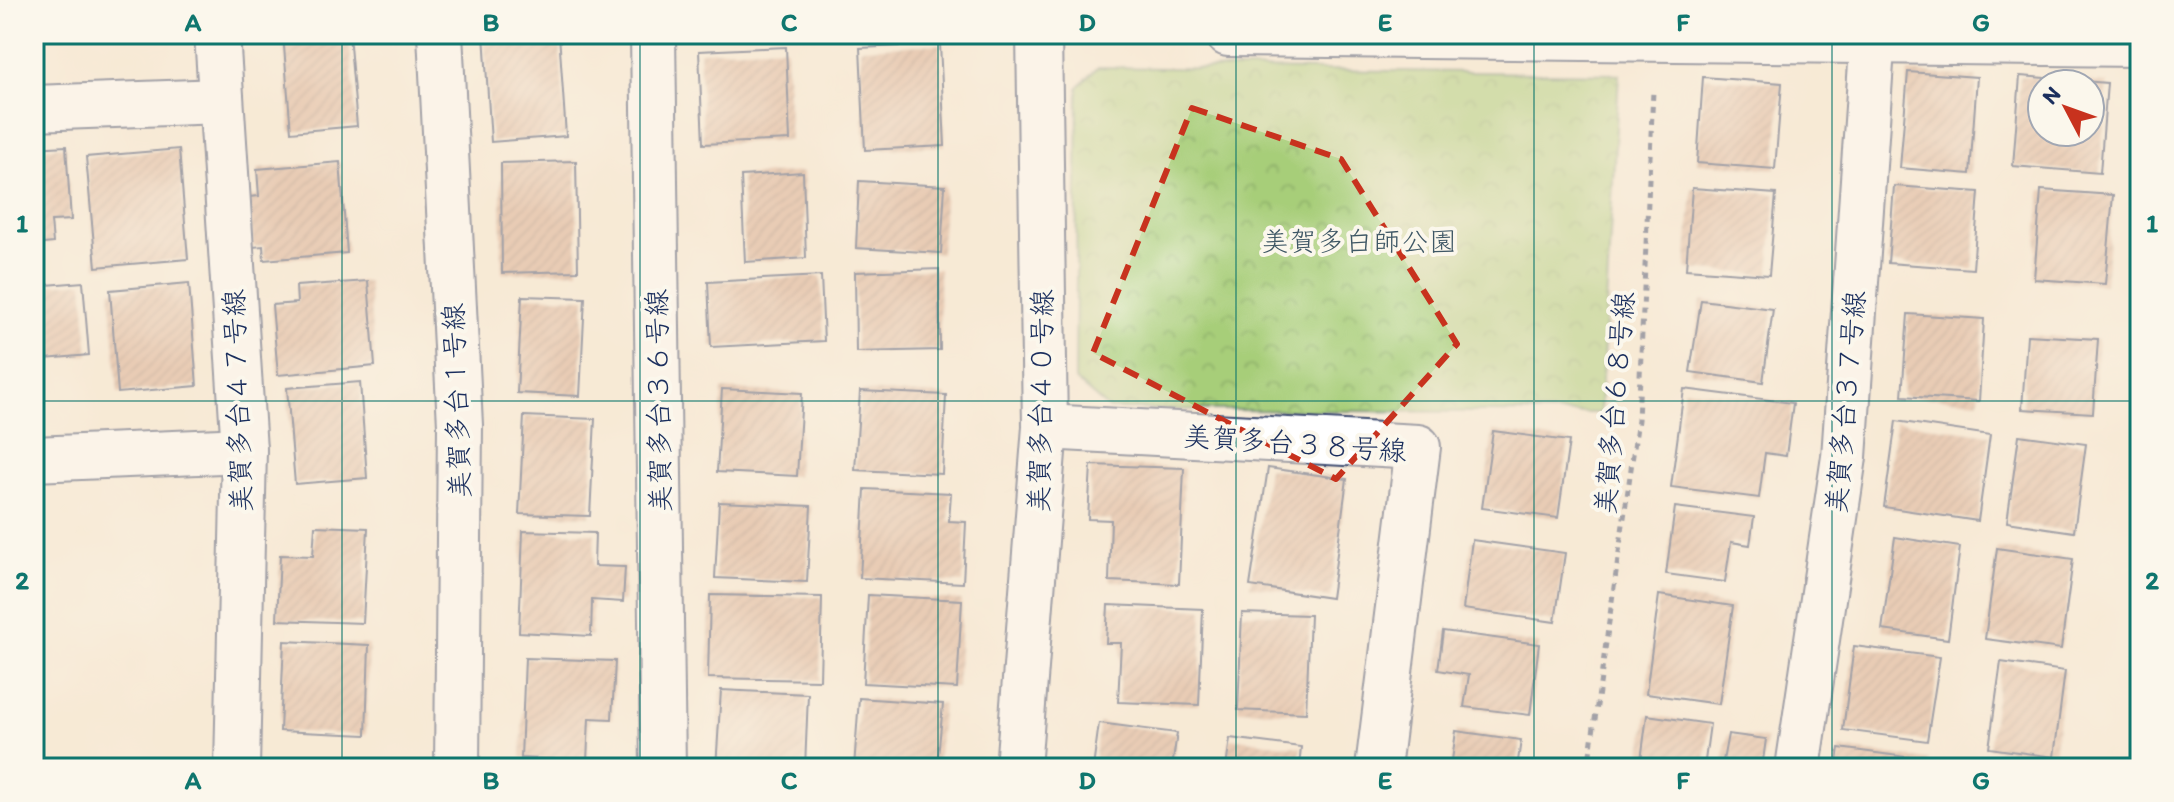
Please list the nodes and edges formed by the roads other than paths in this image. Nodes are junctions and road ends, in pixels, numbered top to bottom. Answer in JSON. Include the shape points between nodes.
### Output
{"nodes":[{"id":1,"x":217,"y":34,"type":"edge"},
{"id":2,"x":440,"y":34,"type":"edge"},
{"id":3,"x":653,"y":34,"type":"edge"},
{"id":4,"x":1039,"y":34,"type":"edge"},
{"id":5,"x":1228,"y":34,"type":"edge"},
{"id":6,"x":1419,"y":35,"type":"edge"},
{"id":7,"x":1873,"y":38,"type":"edge"},
{"id":8,"x":2140,"y":44,"type":"edge"},
{"id":9,"x":221,"y":101,"type":"junction"},
{"id":10,"x":34,"y":108,"type":"edge"},
{"id":11,"x":1045,"y":427,"type":"junction"},
{"id":12,"x":244,"y":450,"type":"junction"},
{"id":13,"x":34,"y":459,"type":"edge"},
{"id":14,"x":237,"y":768,"type":"edge"},
{"id":15,"x":457,"y":768,"type":"edge"},
{"id":16,"x":663,"y":768,"type":"edge"},
{"id":17,"x":1018,"y":768,"type":"edge"},
{"id":18,"x":1378,"y":768,"type":"edge"},
{"id":19,"x":1798,"y":768,"type":"edge"}],
"edges":[{"from":1,"to":9,"type":"street","name":"美賀多台４７号線"},
{"from":2,"to":15,"type":"street","name":"美賀多台１号線","via":[[460,425]]},
{"from":3,"to":16,"type":"street","name":"美賀多台３６号線"},
{"from":4,"to":11,"type":"street","name":"美賀多台４０号線"},
{"from":5,"to":6,"type":"street"},
{"from":6,"to":7,"type":"street"},
{"from":7,"to":8,"type":"street"},
{"from":7,"to":19,"type":"street","name":"美賀多台３７号線","via":[[1844,457]]},
{"from":9,"to":10,"type":"street"},
{"from":9,"to":12,"type":"street","name":"美賀多台４７号線"},
{"from":11,"to":17,"type":"street","name":"美賀多台４０号線"},
{"from":11,"to":18,"type":"street","name":"美賀多台３８号線","via":[[1418,447]]},
{"from":12,"to":13,"type":"street"},
{"from":12,"to":14,"type":"street","name":"美賀多台４７号線"}]}
